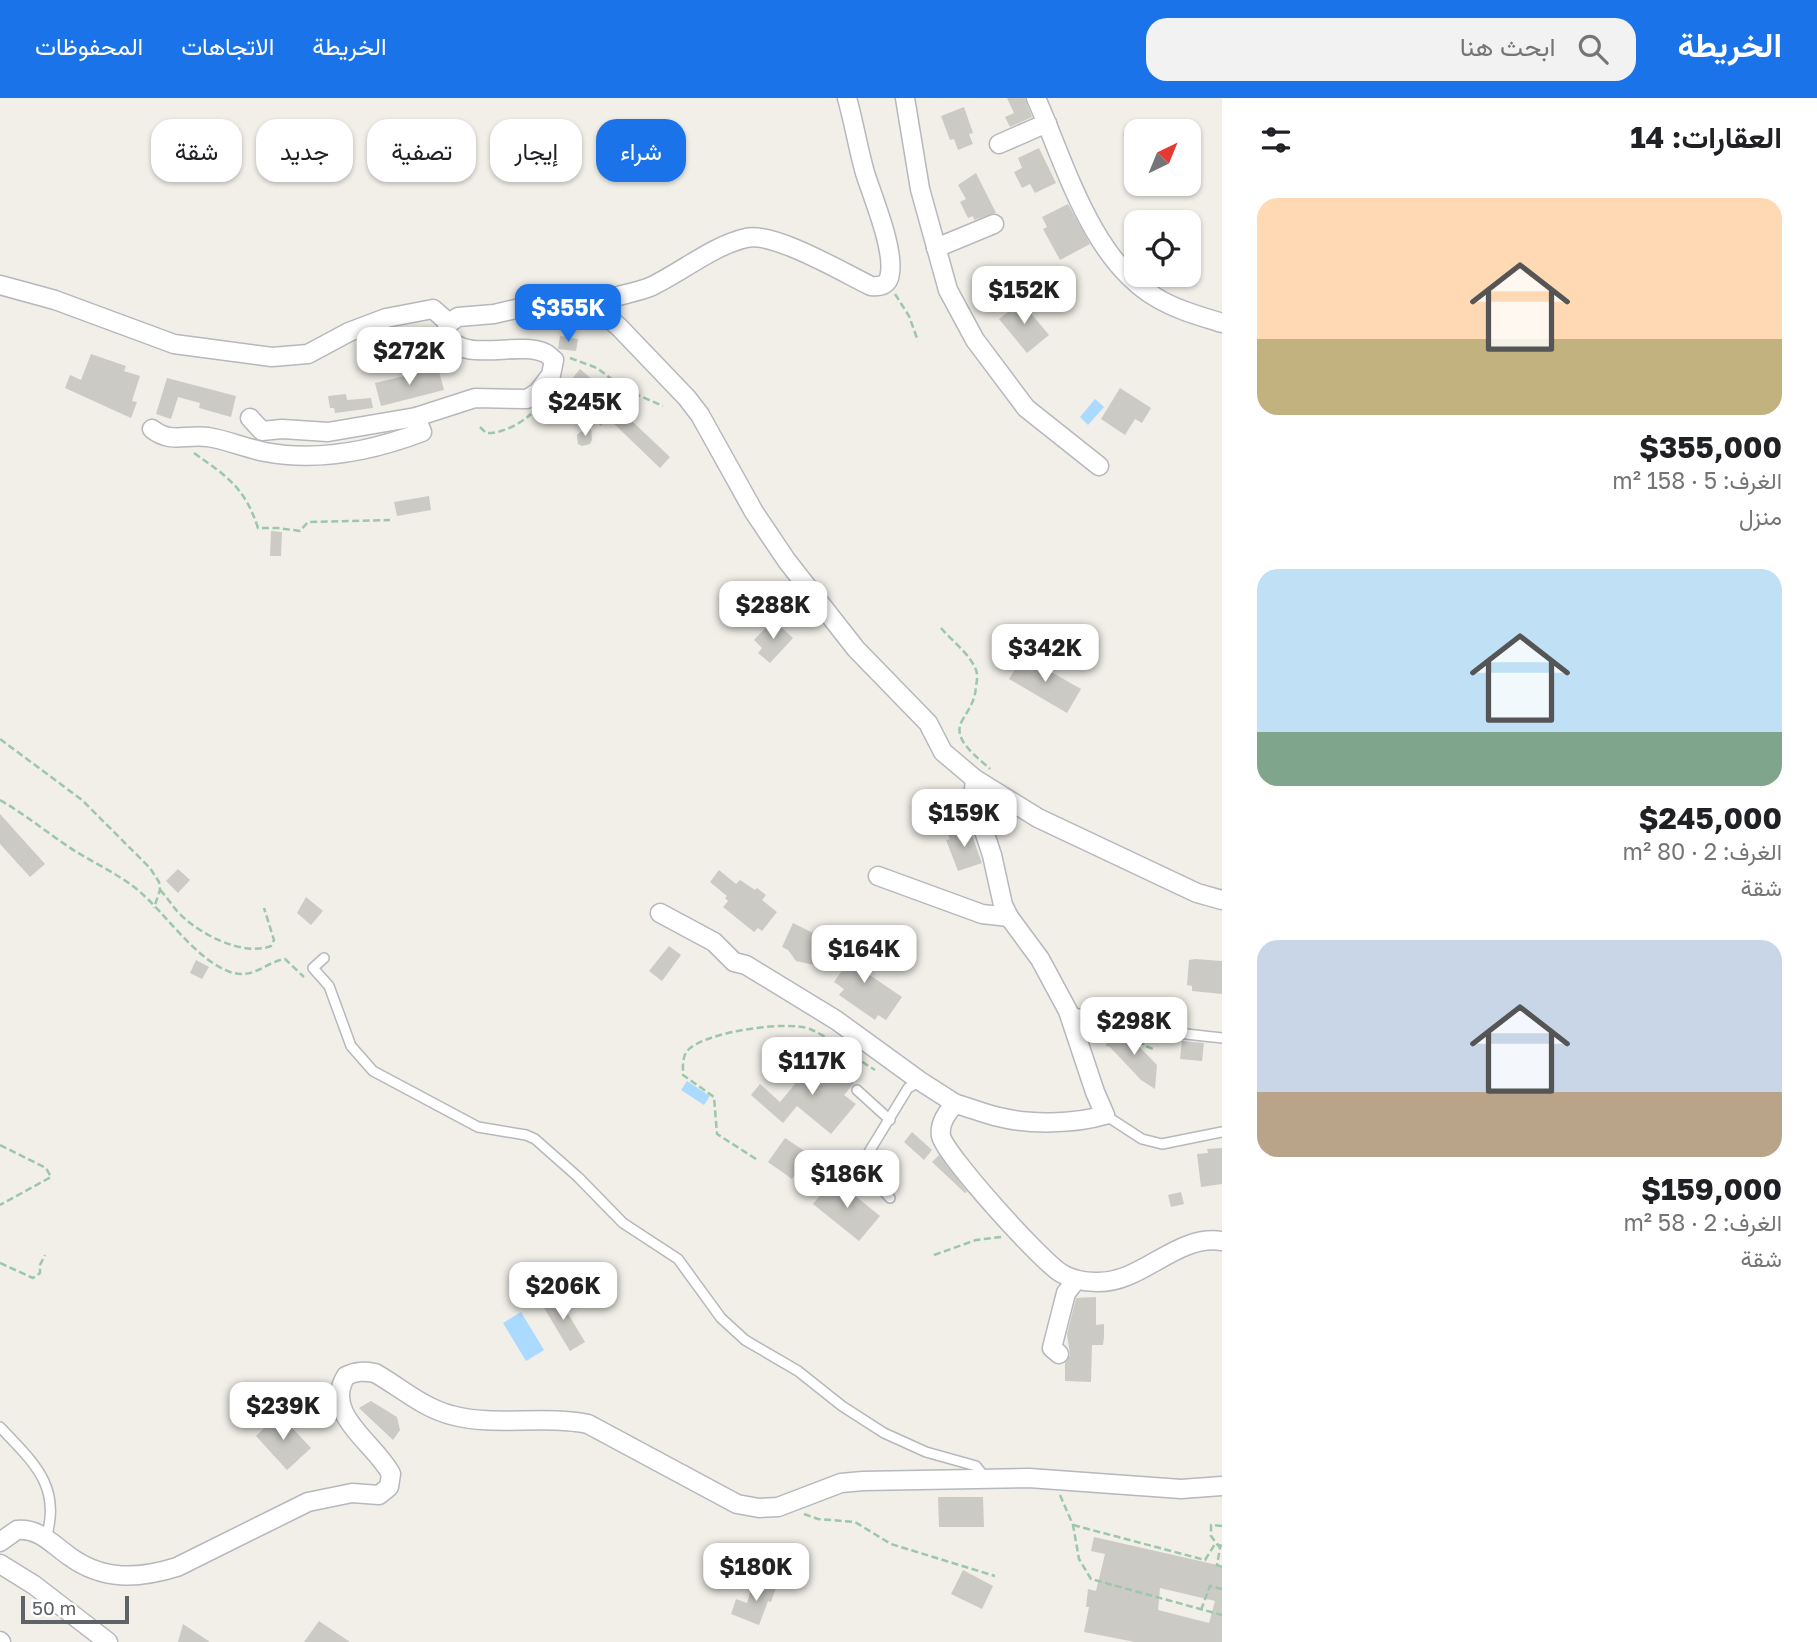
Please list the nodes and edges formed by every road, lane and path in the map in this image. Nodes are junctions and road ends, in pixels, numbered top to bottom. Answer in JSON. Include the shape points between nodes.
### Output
{"nodes":[{"id":1,"x":847,"y":98,"type":"edge"},
{"id":2,"x":905,"y":98,"type":"edge"},
{"id":3,"x":1036,"y":98,"type":"edge"},
{"id":4,"x":1047,"y":123,"type":"junction"},
{"id":5,"x":999,"y":144,"type":"dead end"},
{"id":6,"x":994,"y":224,"type":"dead end"},
{"id":7,"x":936,"y":248,"type":"junction"},
{"id":8,"x":887,"y":282,"type":"junction"},
{"id":9,"x":0,"y":285,"type":"edge"},
{"id":10,"x":594,"y":306,"type":"junction"},
{"id":11,"x":449,"y":323,"type":"junction"},
{"id":12,"x":1222,"y":323,"type":"edge"},
{"id":13,"x":918,"y":341,"type":"dead end"},
{"id":14,"x":554,"y":360,"type":"junction"},
{"id":15,"x":626,"y":390,"type":"junction"},
{"id":16,"x":539,"y":392,"type":"junction"},
{"id":17,"x":625,"y":405,"type":"dead end"},
{"id":18,"x":663,"y":406,"type":"dead end"},
{"id":19,"x":416,"y":417,"type":"junction"},
{"id":20,"x":250,"y":418,"type":"dead end"},
{"id":21,"x":575,"y":418,"type":"dead end"},
{"id":22,"x":480,"y":427,"type":"dead end"},
{"id":23,"x":152,"y":429,"type":"dead end"},
{"id":24,"x":170,"y":439,"type":"junction"},
{"id":25,"x":1099,"y":467,"type":"dead end"},
{"id":26,"x":390,"y":520,"type":"dead end"},
{"id":27,"x":942,"y":628,"type":"dead end"},
{"id":28,"x":0,"y":739,"type":"edge"},
{"id":29,"x":998,"y":775,"type":"dead end"},
{"id":30,"x":975,"y":779,"type":"junction"},
{"id":31,"x":0,"y":800,"type":"edge"},
{"id":32,"x":878,"y":876,"type":"dead end"},
{"id":33,"x":160,"y":890,"type":"junction"},
{"id":34,"x":1222,"y":900,"type":"edge"},
{"id":35,"x":154,"y":908,"type":"junction"},
{"id":36,"x":264,"y":908,"type":"dead end"},
{"id":37,"x":660,"y":912,"type":"dead end"},
{"id":38,"x":1009,"y":917,"type":"junction"},
{"id":39,"x":324,"y":958,"type":"dead end"},
{"id":40,"x":308,"y":981,"type":"dead end"},
{"id":41,"x":1068,"y":1011,"type":"junction"},
{"id":42,"x":1222,"y":1038,"type":"edge"},
{"id":43,"x":886,"y":1075,"type":"dead end"},
{"id":44,"x":920,"y":1081,"type":"junction"},
{"id":45,"x":857,"y":1090,"type":"dead end"},
{"id":46,"x":956,"y":1104,"type":"junction"},
{"id":47,"x":1105,"y":1115,"type":"junction"},
{"id":48,"x":890,"y":1120,"type":"junction"},
{"id":49,"x":1222,"y":1132,"type":"edge"},
{"id":50,"x":0,"y":1145,"type":"edge"},
{"id":51,"x":756,"y":1159,"type":"dead end"},
{"id":52,"x":890,"y":1198,"type":"dead end"},
{"id":53,"x":0,"y":1205,"type":"edge"},
{"id":54,"x":1022,"y":1236,"type":"junction"},
{"id":55,"x":1222,"y":1241,"type":"edge"},
{"id":56,"x":45,"y":1255,"type":"dead end"},
{"id":57,"x":934,"y":1255,"type":"dead end"},
{"id":58,"x":0,"y":1263,"type":"edge"},
{"id":59,"x":1076,"y":1280,"type":"junction"},
{"id":60,"x":1059,"y":1354,"type":"dead end"},
{"id":61,"x":0,"y":1427,"type":"edge"},
{"id":62,"x":1054,"y":1479,"type":"junction"},
{"id":63,"x":987,"y":1480,"type":"junction"},
{"id":64,"x":1222,"y":1486,"type":"edge"},
{"id":65,"x":784,"y":1505,"type":"junction"},
{"id":66,"x":1073,"y":1525,"type":"junction"},
{"id":67,"x":1222,"y":1526,"type":"edge"},
{"id":68,"x":46,"y":1538,"type":"junction"},
{"id":69,"x":0,"y":1542,"type":"edge"},
{"id":70,"x":1215,"y":1544,"type":"junction"},
{"id":71,"x":1222,"y":1546,"type":"edge"},
{"id":72,"x":0,"y":1564,"type":"edge"},
{"id":73,"x":1222,"y":1567,"type":"edge"},
{"id":74,"x":995,"y":1576,"type":"dead end"},
{"id":75,"x":1222,"y":1589,"type":"edge"},
{"id":76,"x":1201,"y":1610,"type":"junction"},
{"id":77,"x":1222,"y":1615,"type":"edge"},
{"id":78,"x":108,"y":1642,"type":"edge"}],
"edges":[{"from":1,"to":8,"type":"street","via":[[886,242],[891,274]]},
{"from":2,"to":7,"type":"street","via":[[919,190]]},
{"from":3,"to":4,"type":"street"},
{"from":4,"to":5,"type":"street"},
{"from":4,"to":12,"type":"street","via":[[1105,250],[1122,270],[1155,297]]},
{"from":6,"to":7,"type":"street"},
{"from":7,"to":25,"type":"street","via":[[948,290],[1007,385],[1026,408]]},
{"from":8,"to":10,"type":"street","via":[[871,286],[755,236],[727,244],[649,287],[602,299]]},
{"from":8,"to":13,"type":"path","via":[[909,316]]},
{"from":9,"to":11,"type":"street","via":[[174,344],[272,357],[308,354],[349,331],[386,318],[433,309]]},
{"from":10,"to":11,"type":"street","via":[[529,306],[458,317]]},
{"from":10,"to":30,"type":"street","via":[[687,398],[754,512],[819,603],[856,649],[928,723],[943,752]]},
{"from":11,"to":14,"type":"street","via":[[445,334],[449,342],[473,351],[544,352]]},
{"from":14,"to":15,"type":"path","via":[[566,356],[597,368]]},
{"from":14,"to":16,"type":"street","via":[[551,375]]},
{"from":15,"to":17,"type":"path"},
{"from":15,"to":18,"type":"path"},
{"from":16,"to":19,"type":"street","via":[[527,399],[475,398]]},
{"from":16,"to":21,"type":"path","via":[[551,395],[564,414]]},
{"from":16,"to":22,"type":"path","via":[[533,413],[524,420],[495,433]]},
{"from":19,"to":20,"type":"street","via":[[328,432],[262,431]]},
{"from":19,"to":24,"type":"street","via":[[422,432],[390,444],[325,456],[270,453],[205,437]]},
{"from":23,"to":24,"type":"street"},
{"from":24,"to":26,"type":"path","via":[[237,487],[250,504],[258,528],[300,531],[308,522]]},
{"from":27,"to":29,"type":"path","via":[[970,658],[977,673],[973,705],[959,726],[963,741]]},
{"from":28,"to":33,"type":"path","via":[[111,827],[150,868]]},
{"from":30,"to":34,"type":"street","via":[[1038,818],[1197,893]]},
{"from":30,"to":38,"type":"street","via":[[973,798]]},
{"from":31,"to":35,"type":"path","via":[[139,891]]},
{"from":32,"to":38,"type":"street","via":[[982,914]]},
{"from":33,"to":35,"type":"path"},
{"from":33,"to":36,"type":"path","via":[[177,911],[213,937],[247,950],[261,950],[274,940]]},
{"from":35,"to":40,"type":"path","via":[[189,943],[230,972],[258,971],[285,959]]},
{"from":37,"to":44,"type":"street","via":[[713,942],[734,962],[836,1020]]},
{"from":38,"to":41,"type":"street","via":[[1040,959]]},
{"from":39,"to":63,"type":"lane","via":[[313,968],[334,998],[351,1046],[373,1071],[478,1127],[535,1139],[623,1223],[678,1259],[721,1318],[745,1340],[798,1371],[884,1433],[926,1452],[976,1466]]},
{"from":41,"to":42,"type":"lane","via":[[1148,1029]]},
{"from":41,"to":47,"type":"street"},
{"from":43,"to":51,"type":"path","via":[[808,1028],[763,1026],[694,1046],[686,1052],[683,1075],[714,1097],[717,1134]]},
{"from":44,"to":46,"type":"street"},
{"from":44,"to":48,"type":"lane","via":[[908,1088]]},
{"from":45,"to":48,"type":"lane"},
{"from":46,"to":47,"type":"street","via":[[1000,1118],[1067,1122]]},
{"from":46,"to":54,"type":"street","via":[[944,1118],[940,1134],[945,1147]]},
{"from":47,"to":49,"type":"lane","via":[[1142,1139],[1162,1144]]},
{"from":48,"to":52,"type":"lane","via":[[869,1152],[864,1170]]},
{"from":50,"to":53,"type":"path","via":[[46,1168],[51,1177]]},
{"from":54,"to":57,"type":"path","via":[[976,1240]]},
{"from":54,"to":59,"type":"street","via":[[1059,1272]]},
{"from":55,"to":59,"type":"street","via":[[1188,1245],[1121,1279]]},
{"from":56,"to":58,"type":"path","via":[[40,1273],[33,1278]]},
{"from":59,"to":60,"type":"street","via":[[1066,1293],[1052,1348]]},
{"from":61,"to":68,"type":"lane","via":[[37,1467],[47,1485],[51,1517]]},
{"from":62,"to":63,"type":"street"},
{"from":62,"to":64,"type":"street","via":[[1181,1489]]},
{"from":62,"to":66,"type":"path"},
{"from":63,"to":65,"type":"street","via":[[841,1483]]},
{"from":65,"to":68,"type":"street","via":[[737,1504],[588,1424],[455,1417],[365,1371],[346,1376],[338,1394],[345,1414],[391,1474],[389,1487],[379,1495],[345,1494],[308,1502],[177,1567],[133,1576],[96,1572]]},
{"from":65,"to":74,"type":"path","via":[[818,1520],[855,1522],[891,1544]]},
{"from":66,"to":70,"type":"path","via":[[1205,1560]]},
{"from":66,"to":76,"type":"path","via":[[1079,1559],[1091,1579]]},
{"from":67,"to":70,"type":"path","via":[[1211,1525]]},
{"from":68,"to":69,"type":"street","via":[[17,1530]]},
{"from":70,"to":71,"type":"path"},
{"from":70,"to":73,"type":"path","via":[[1220,1548],[1217,1565]]},
{"from":72,"to":78,"type":"street"},
{"from":75,"to":76,"type":"path","via":[[1210,1586]]},
{"from":76,"to":77,"type":"path"}]}
